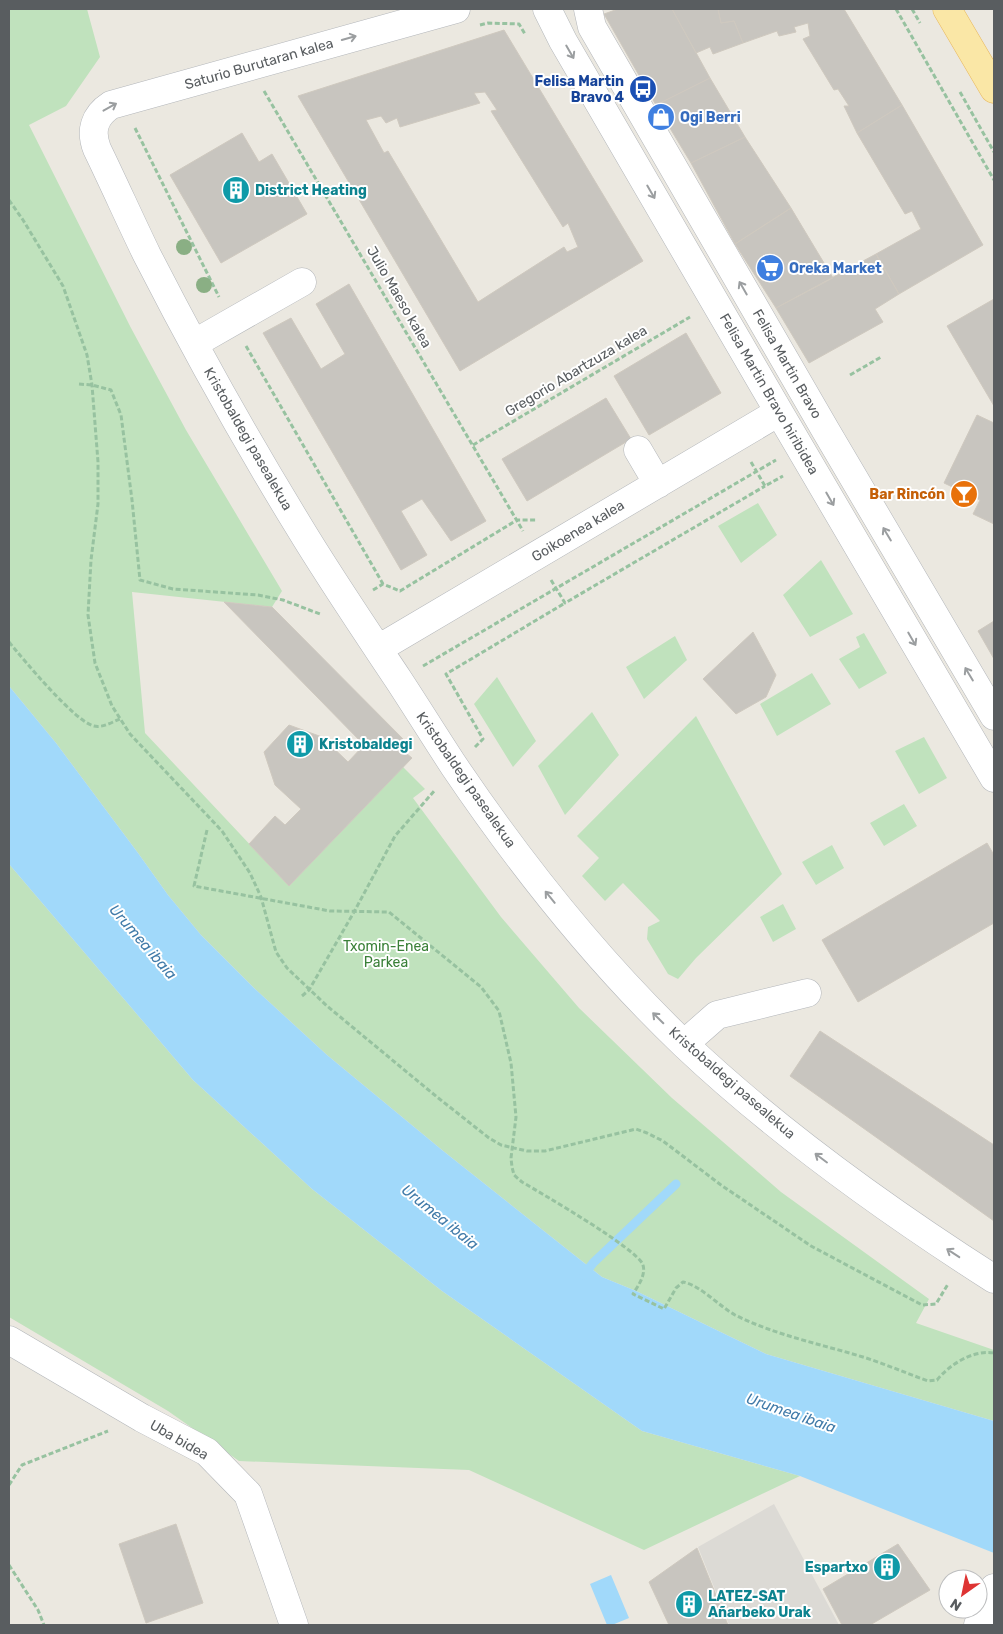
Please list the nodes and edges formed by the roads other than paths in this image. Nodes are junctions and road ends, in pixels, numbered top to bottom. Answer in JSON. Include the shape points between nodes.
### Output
{"nodes":[{"id":1,"x":456,"y":9,"type":"edge"},
{"id":2,"x":547,"y":9,"type":"edge"},
{"id":3,"x":588,"y":9,"type":"edge"},
{"id":4,"x":947,"y":9,"type":"edge"},
{"id":5,"x":994,"y":89,"type":"edge"},
{"id":6,"x":97,"y":148,"type":"joint"},
{"id":7,"x":302,"y":282,"type":"dead end"},
{"id":8,"x":195,"y":343,"type":"junction"},
{"id":9,"x":779,"y":412,"type":"junction"},
{"id":10,"x":638,"y":450,"type":"dead end"},
{"id":11,"x":658,"y":484,"type":"junction"},
{"id":12,"x":378,"y":649,"type":"junction"},
{"id":13,"x":994,"y":716,"type":"edge"},
{"id":14,"x":994,"y":778,"type":"edge"},
{"id":15,"x":807,"y":993,"type":"dead end"},
{"id":16,"x":684,"y":1044,"type":"junction"},
{"id":17,"x":994,"y":1279,"type":"edge"},
{"id":18,"x":9,"y":1340,"type":"edge"},
{"id":19,"x":994,"y":1588,"type":"edge"},
{"id":20,"x":979,"y":1624,"type":"edge"},
{"id":21,"x":294,"y":1625,"type":"edge"}],
"edges":[{"from":6,"to":1,"type":"street","name":"Saturio Burutaran kalea","one_way":true,"via":[[93,128],[97,118],[111,106]]},
{"from":2,"to":9,"type":"street","name":"Felisa Martin Bravo hiribidea","one_way":true},
{"from":13,"to":3,"type":"street","name":"Felisa Martin Bravo","one_way":true,"via":[[592,27]]},
{"from":4,"to":5,"type":"main road"},
{"from":6,"to":8,"type":"street","name":"Kristobaldegi pasealekua"},
{"from":7,"to":8,"type":"street"},
{"from":8,"to":12,"type":"street","name":"Kristobaldegi pasealekua","via":[[298,526]]},
{"from":9,"to":11,"type":"street","name":"Goikoenea kalea"},
{"from":9,"to":14,"type":"street","name":"Felisa Martin Bravo hiribidea","one_way":true},
{"from":10,"to":11,"type":"street"},
{"from":11,"to":12,"type":"street","name":"Goikoenea kalea"},
{"from":16,"to":12,"type":"street","name":"Kristobaldegi pasealekua","one_way":true,"via":[[645,1005],[534,877],[455,767]]},
{"from":15,"to":16,"type":"street","via":[[717,1015]]},
{"from":17,"to":16,"type":"street","name":"Kristobaldegi pasealekua","one_way":true,"via":[[851,1182],[784,1130]]},
{"from":18,"to":21,"type":"street","name":"Uba bidea","via":[[206,1452],[248,1494]]},
{"from":19,"to":20,"type":"street"}]}
